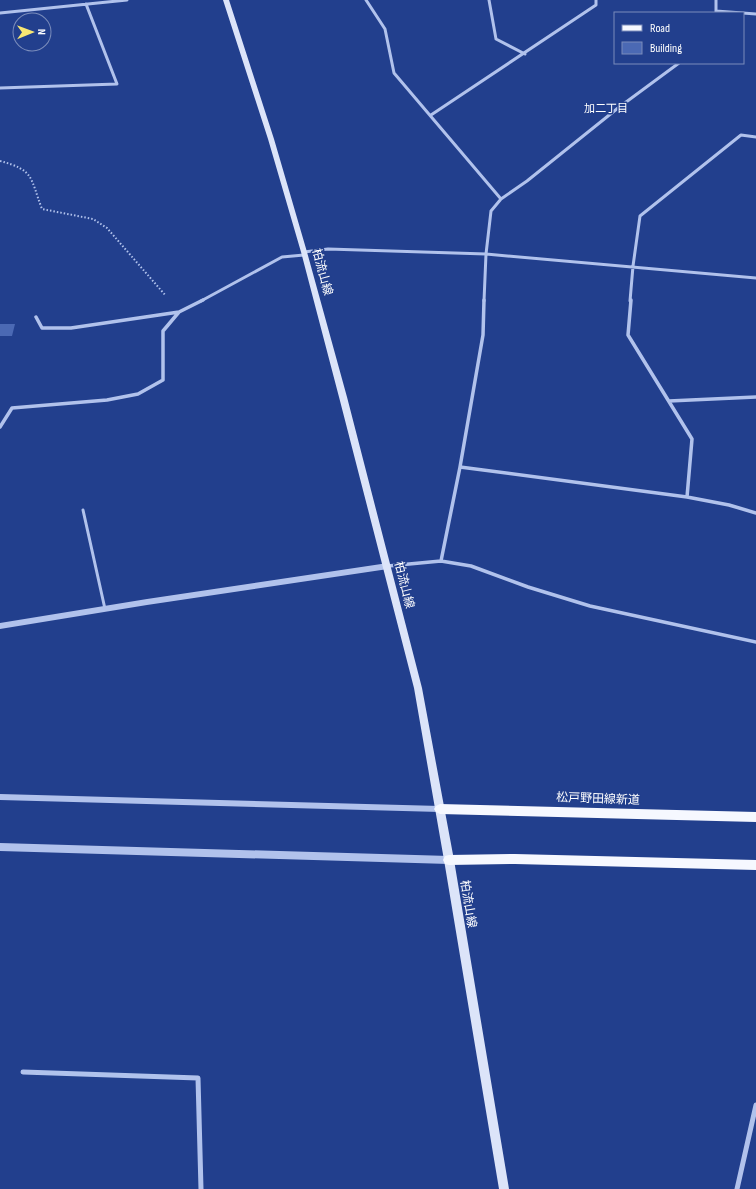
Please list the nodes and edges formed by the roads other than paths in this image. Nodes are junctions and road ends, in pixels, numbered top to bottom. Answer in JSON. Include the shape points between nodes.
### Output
{"nodes":[{"id":1,"x":127,"y":0,"type":"edge"},
{"id":2,"x":226,"y":0,"type":"edge"},
{"id":3,"x":366,"y":0,"type":"edge"},
{"id":4,"x":489,"y":0,"type":"edge"},
{"id":5,"x":596,"y":0,"type":"edge"},
{"id":6,"x":716,"y":0,"type":"edge"},
{"id":7,"x":86,"y":4,"type":"junction"},
{"id":8,"x":716,"y":12,"type":"edge"},
{"id":9,"x":744,"y":13,"type":"edge"},
{"id":10,"x":0,"y":14,"type":"edge"},
{"id":11,"x":756,"y":14,"type":"edge"},
{"id":12,"x":525,"y":54,"type":"junction"},
{"id":13,"x":678,"y":64,"type":"edge"},
{"id":14,"x":0,"y":88,"type":"edge"},
{"id":15,"x":431,"y":115,"type":"junction"},
{"id":16,"x":756,"y":137,"type":"edge"},
{"id":17,"x":501,"y":199,"type":"junction"},
{"id":18,"x":304,"y":254,"type":"junction"},
{"id":19,"x":486,"y":254,"type":"junction"},
{"id":20,"x":633,"y":266,"type":"junction"},
{"id":21,"x":756,"y":278,"type":"edge"},
{"id":22,"x":179,"y":312,"type":"junction"},
{"id":23,"x":36,"y":317,"type":"dead end"},
{"id":24,"x":756,"y":397,"type":"edge"},
{"id":25,"x":670,"y":401,"type":"junction"},
{"id":26,"x":0,"y":427,"type":"edge"},
{"id":27,"x":460,"y":466,"type":"junction"},
{"id":28,"x":687,"y":497,"type":"junction"},
{"id":29,"x":83,"y":510,"type":"dead end"},
{"id":30,"x":756,"y":514,"type":"edge"},
{"id":31,"x":441,"y":561,"type":"junction"},
{"id":32,"x":388,"y":566,"type":"junction"},
{"id":33,"x":105,"y":609,"type":"junction"},
{"id":34,"x":0,"y":626,"type":"edge"},
{"id":35,"x":756,"y":642,"type":"edge"},
{"id":36,"x":0,"y":797,"type":"edge"},
{"id":37,"x":440,"y":809,"type":"junction"},
{"id":38,"x":756,"y":817,"type":"edge"},
{"id":39,"x":0,"y":847,"type":"edge"},
{"id":40,"x":449,"y":860,"type":"junction"},
{"id":41,"x":756,"y":865,"type":"edge"},
{"id":42,"x":23,"y":1072,"type":"dead end"},
{"id":43,"x":756,"y":1105,"type":"edge"},
{"id":44,"x":201,"y":1189,"type":"edge"},
{"id":45,"x":504,"y":1189,"type":"edge"},
{"id":46,"x":737,"y":1189,"type":"edge"}],
"edges":[{"from":1,"to":7,"type":"street"},
{"from":2,"to":18,"type":"main road","name":"柏流山線","via":[[271,139]]},
{"from":3,"to":15,"type":"street","via":[[385,29],[394,73]]},
{"from":4,"to":12,"type":"street","via":[[496,40]]},
{"from":5,"to":12,"type":"street","via":[[596,5]]},
{"from":6,"to":8,"type":"street"},
{"from":7,"to":10,"type":"street"},
{"from":7,"to":14,"type":"street","via":[[117,84]]},
{"from":9,"to":11,"type":"street"},
{"from":12,"to":15,"type":"street"},
{"from":13,"to":17,"type":"street"},
{"from":15,"to":17,"type":"street"},
{"from":16,"to":20,"type":"street","via":[[741,135],[640,216]]},
{"from":17,"to":19,"type":"street","via":[[491,211]]},
{"from":18,"to":19,"type":"street","via":[[328,249]]},
{"from":18,"to":22,"type":"street","via":[[271,263]]},
{"from":18,"to":32,"type":"main road","name":"柏流山線"},
{"from":19,"to":20,"type":"street"},
{"from":19,"to":27,"type":"street","via":[[483,335]]},
{"from":20,"to":21,"type":"street"},
{"from":20,"to":25,"type":"street","via":[[628,335]]},
{"from":22,"to":23,"type":"street","via":[[71,328],[42,328]]},
{"from":22,"to":26,"type":"street","via":[[163,332],[164,380],[138,394],[107,400],[12,408]]},
{"from":24,"to":25,"type":"street"},
{"from":25,"to":28,"type":"street","via":[[692,438]]},
{"from":27,"to":28,"type":"street"},
{"from":27,"to":31,"type":"street"},
{"from":28,"to":30,"type":"street","via":[[729,505]]},
{"from":29,"to":33,"type":"lane"},
{"from":31,"to":32,"type":"street"},
{"from":31,"to":35,"type":"street","via":[[471,566],[590,606]]},
{"from":32,"to":33,"type":"street"},
{"from":32,"to":37,"type":"main road","name":"柏流山線","via":[[418,688]]},
{"from":33,"to":34,"type":"street"},
{"from":36,"to":37,"type":"street"},
{"from":37,"to":38,"type":"main road","name":"松戸野田線新道"},
{"from":37,"to":40,"type":"main road","name":"柏流山線"},
{"from":39,"to":40,"type":"street"},
{"from":40,"to":41,"type":"main road","via":[[523,859]]},
{"from":40,"to":45,"type":"main road","name":"柏流山線"},
{"from":42,"to":44,"type":"street","via":[[198,1078]]},
{"from":43,"to":46,"type":"street"}]}
